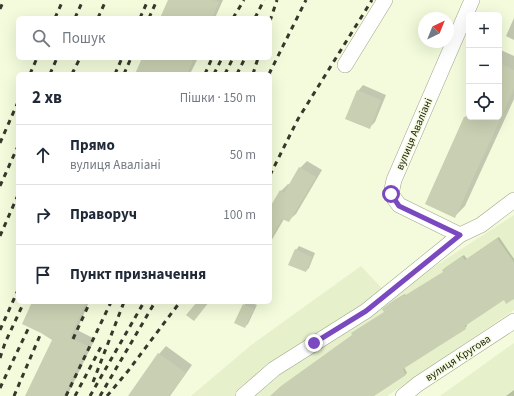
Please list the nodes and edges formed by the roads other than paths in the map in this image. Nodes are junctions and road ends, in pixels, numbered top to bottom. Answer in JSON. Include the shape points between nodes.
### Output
{"nodes":[{"id":1,"x":385,"y":0,"type":"edge"},
{"id":2,"x":472,"y":0,"type":"edge"},
{"id":3,"x":345,"y":65,"type":"dead end"},
{"id":4,"x":514,"y":200,"type":"edge"},
{"id":5,"x":460,"y":235,"type":"junction"},
{"id":6,"x":514,"y":321,"type":"edge"},
{"id":7,"x":243,"y":396,"type":"edge"},
{"id":8,"x":403,"y":396,"type":"edge"}],
"edges":[{"from":1,"to":3,"type":"street"},
{"from":2,"to":5,"type":"street","name":"вулиця Аваліані","via":[[394,180],[391,194],[399,206]]},
{"from":4,"to":5,"type":"street","via":[[481,225]]},
{"from":5,"to":7,"type":"street","via":[[366,311],[274,369]]},
{"from":6,"to":8,"type":"street","name":"вулиця Кругова"}]}
